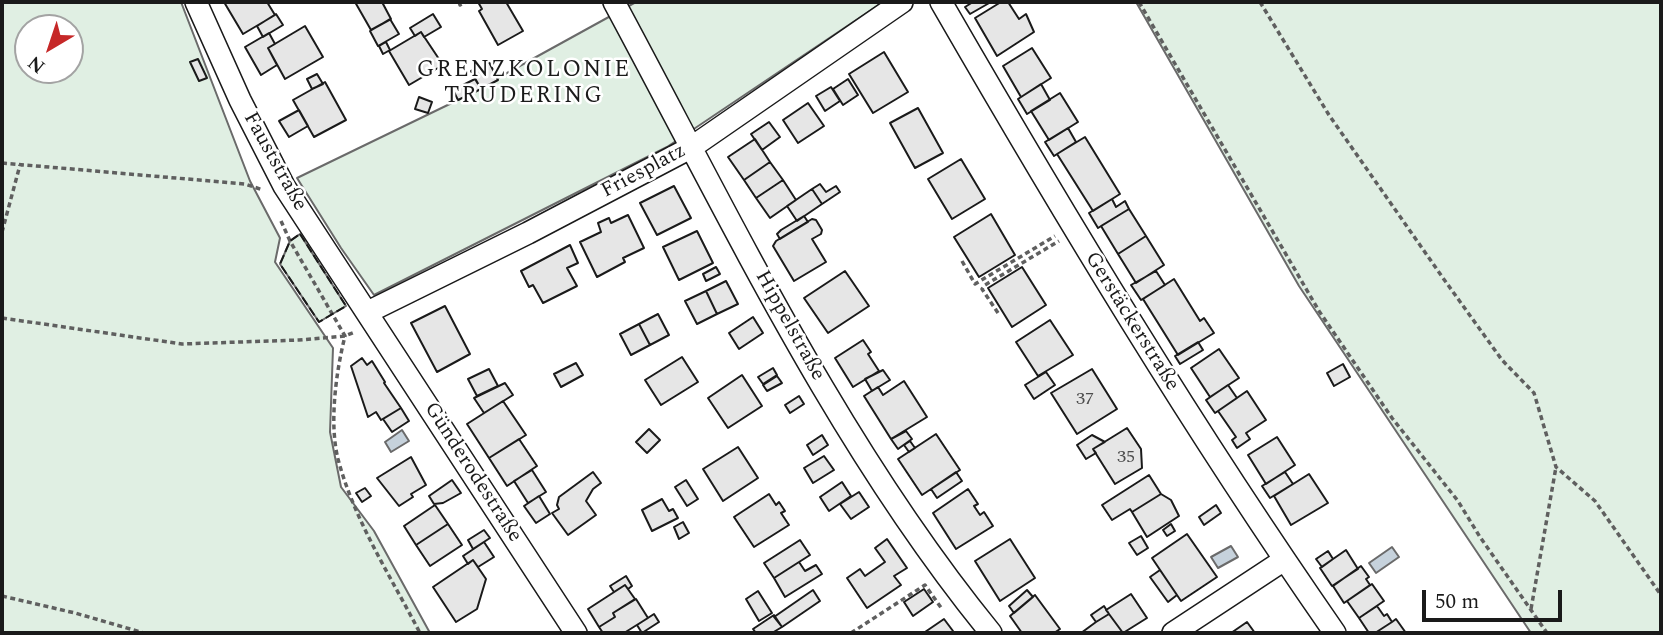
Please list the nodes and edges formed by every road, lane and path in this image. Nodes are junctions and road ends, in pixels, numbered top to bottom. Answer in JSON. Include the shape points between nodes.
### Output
{"nodes":[{"id":1,"x":196,"y":2,"type":"edge"},
{"id":2,"x":458,"y":2,"type":"edge"},
{"id":3,"x":466,"y":2,"type":"edge"},
{"id":4,"x":614,"y":2,"type":"edge"},
{"id":5,"x":902,"y":2,"type":"edge"},
{"id":6,"x":941,"y":2,"type":"edge"},
{"id":7,"x":1139,"y":2,"type":"edge"},
{"id":8,"x":1260,"y":2,"type":"edge"},
{"id":9,"x":692,"y":147,"type":"junction"},
{"id":10,"x":2,"y":163,"type":"edge"},
{"id":11,"x":20,"y":165,"type":"junction"},
{"id":12,"x":269,"y":192,"type":"dead end"},
{"id":13,"x":279,"y":216,"type":"dead end"},
{"id":14,"x":1074,"y":228,"type":"junction"},
{"id":15,"x":2,"y":232,"type":"edge"},
{"id":16,"x":962,"y":261,"type":"dead end"},
{"id":17,"x":368,"y":312,"type":"junction"},
{"id":18,"x":998,"y":313,"type":"dead end"},
{"id":19,"x":2,"y":318,"type":"edge"},
{"id":20,"x":345,"y":336,"type":"junction"},
{"id":21,"x":1556,"y":467,"type":"junction"},
{"id":22,"x":1284,"y":560,"type":"junction"},
{"id":23,"x":1661,"y":595,"type":"edge"},
{"id":24,"x":2,"y":596,"type":"edge"},
{"id":25,"x":942,"y":609,"type":"dead end"},
{"id":26,"x":1531,"y":609,"type":"junction"},
{"id":27,"x":144,"y":633,"type":"edge"},
{"id":28,"x":420,"y":633,"type":"edge"},
{"id":29,"x":576,"y":633,"type":"edge"},
{"id":30,"x":851,"y":633,"type":"edge"},
{"id":31,"x":991,"y":633,"type":"edge"},
{"id":32,"x":1173,"y":633,"type":"edge"},
{"id":33,"x":1335,"y":633,"type":"edge"},
{"id":34,"x":1547,"y":633,"type":"edge"}],
"edges":[{"from":1,"to":17,"type":"street","name":"Fauststraße","via":[[284,186]]},
{"from":2,"to":3,"type":"path"},
{"from":4,"to":9,"type":"street","name":"Hippelstraße"},
{"from":5,"to":9,"type":"street","name":"Friesplatz"},
{"from":6,"to":14,"type":"street","name":"Gerstäckerstraße"},
{"from":7,"to":26,"type":"path","via":[[1319,311]]},
{"from":8,"to":21,"type":"path","via":[[1329,115],[1435,268],[1502,360],[1534,393]]},
{"from":9,"to":17,"type":"street","name":"Friesplatz"},
{"from":9,"to":31,"type":"street","name":"Hippelstraße","via":[[864,457]]},
{"from":10,"to":11,"type":"path"},
{"from":11,"to":12,"type":"path","via":[[245,184]]},
{"from":11,"to":15,"type":"path"},
{"from":13,"to":20,"type":"path"},
{"from":14,"to":16,"type":"path","via":[[975,284]]},
{"from":14,"to":18,"type":"path","via":[[985,285],[982,289]]},
{"from":14,"to":22,"type":"street","name":"Gerstäckerstraße","via":[[1148,352]]},
{"from":17,"to":20,"type":"path","via":[[366,326]]},
{"from":17,"to":29,"type":"street","name":"Günderodestraße"},
{"from":19,"to":20,"type":"path","via":[[181,344]]},
{"from":20,"to":28,"type":"path","via":[[334,429],[338,458],[354,506]]},
{"from":21,"to":23,"type":"path","via":[[1595,501]]},
{"from":21,"to":26,"type":"path"},
{"from":22,"to":32,"type":"street"},
{"from":22,"to":33,"type":"street","name":"Gerstäckerstraße"},
{"from":24,"to":27,"type":"path"},
{"from":25,"to":30,"type":"path","via":[[925,585]]},
{"from":26,"to":34,"type":"path"}]}
